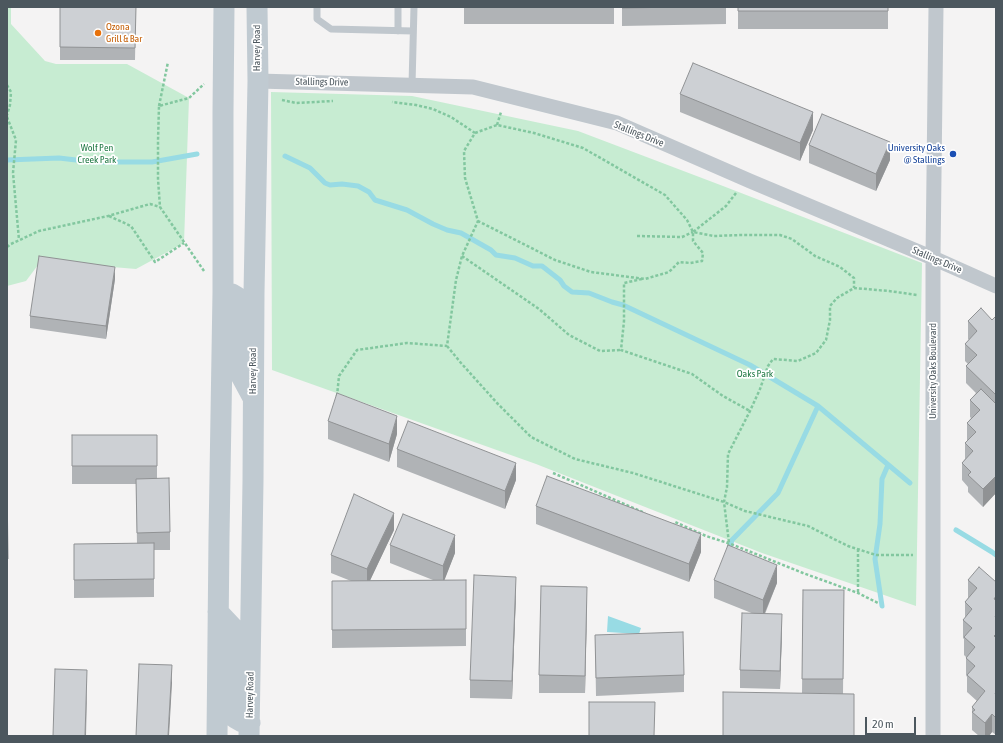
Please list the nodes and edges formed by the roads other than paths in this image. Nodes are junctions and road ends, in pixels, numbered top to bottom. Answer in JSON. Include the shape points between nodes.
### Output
{"nodes":[{"id":1,"x":224,"y":7,"type":"edge"},
{"id":2,"x":257,"y":7,"type":"edge"},
{"id":3,"x":317,"y":7,"type":"edge"},
{"id":4,"x":398,"y":7,"type":"edge"},
{"id":5,"x":414,"y":7,"type":"edge"},
{"id":6,"x":936,"y":7,"type":"edge"},
{"id":7,"x":398,"y":31,"type":"junction"},
{"id":8,"x":412,"y":31,"type":"junction"},
{"id":9,"x":258,"y":81,"type":"junction"},
{"id":10,"x":412,"y":85,"type":"junction"},
{"id":11,"x":933,"y":258,"type":"junction"},
{"id":12,"x":996,"y":286,"type":"edge"},
{"id":13,"x":223,"y":292,"type":"junction"},
{"id":14,"x":253,"y":398,"type":"junction"},
{"id":15,"x":218,"y":612,"type":"junction"},
{"id":16,"x":250,"y":730,"type":"edge"},
{"id":17,"x":217,"y":736,"type":"edge"},
{"id":18,"x":933,"y":736,"type":"edge"}],
"edges":[{"from":1,"to":13,"type":"main road"},
{"from":2,"to":9,"type":"main road","name":"Harvey Road"},
{"from":3,"to":7,"type":"lane","via":[[317,19],[331,29]]},
{"from":4,"to":7,"type":"lane"},
{"from":5,"to":8,"type":"lane"},
{"from":6,"to":11,"type":"street","name":"University Oaks Boulevard"},
{"from":7,"to":8,"type":"lane"},
{"from":8,"to":10,"type":"lane"},
{"from":9,"to":10,"type":"street","name":"Stallings Drive"},
{"from":9,"to":14,"type":"main road","name":"Harvey Road"},
{"from":10,"to":11,"type":"street","name":"Stallings Drive","via":[[473,87],[617,123]]},
{"from":11,"to":12,"type":"street","name":"Stallings Drive"},
{"from":11,"to":18,"type":"street","name":"University Oaks Boulevard"},
{"from":13,"to":14,"type":"main road","via":[[236,297],[238,370]]},
{"from":13,"to":15,"type":"main road"},
{"from":14,"to":16,"type":"main road","name":"Harvey Road"},
{"from":15,"to":16,"type":"main road","via":[[234,629],[233,714]]},
{"from":15,"to":17,"type":"main road"}]}
